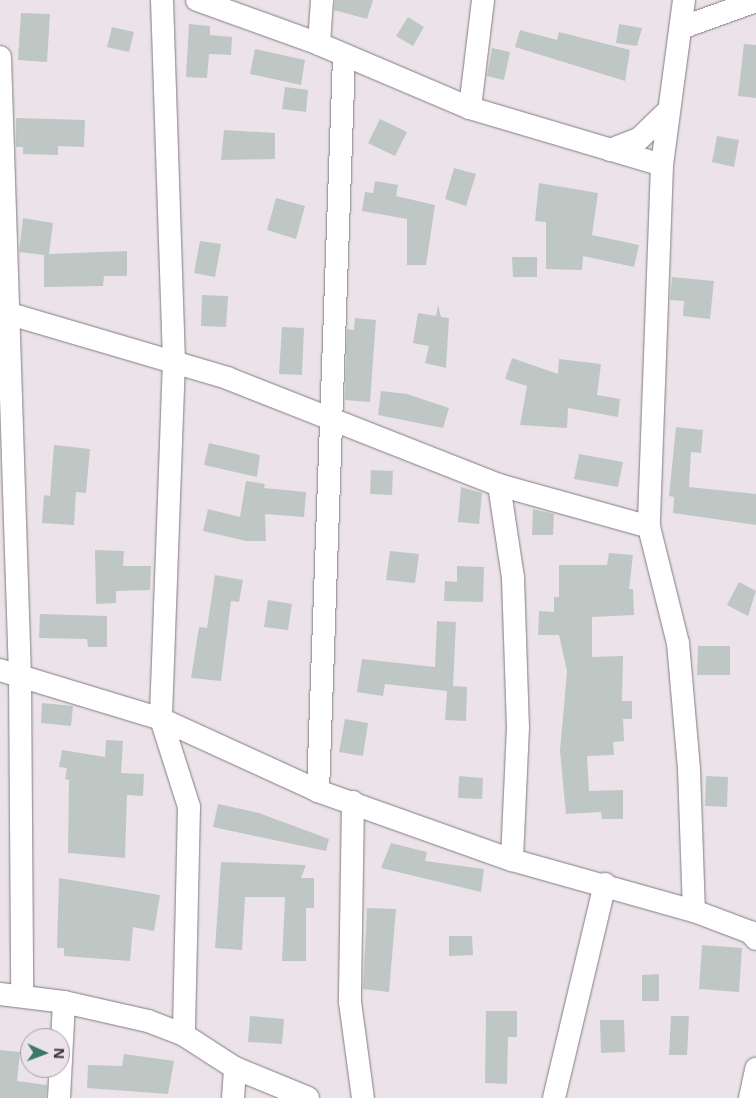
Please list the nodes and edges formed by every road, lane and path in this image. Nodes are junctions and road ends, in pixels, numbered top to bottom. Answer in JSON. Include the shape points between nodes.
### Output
{"nodes":[{"id":1,"x":162,"y":0,"type":"edge"},
{"id":2,"x":198,"y":0,"type":"edge"},
{"id":3,"x":322,"y":0,"type":"edge"},
{"id":4,"x":483,"y":0,"type":"edge"},
{"id":5,"x":684,"y":0,"type":"edge"},
{"id":6,"x":756,"y":1,"type":"edge"},
{"id":7,"x":681,"y":28,"type":"junction"},
{"id":8,"x":319,"y":44,"type":"junction"},
{"id":9,"x":0,"y":57,"type":"edge"},
{"id":10,"x":344,"y":57,"type":"junction"},
{"id":11,"x":470,"y":108,"type":"junction"},
{"id":12,"x":668,"y":111,"type":"junction"},
{"id":13,"x":610,"y":150,"type":"junction"},
{"id":14,"x":662,"y":165,"type":"junction"},
{"id":15,"x":3,"y":312,"type":"edge"},
{"id":16,"x":174,"y":361,"type":"junction"},
{"id":17,"x":331,"y":423,"type":"junction"},
{"id":18,"x":500,"y":484,"type":"junction"},
{"id":19,"x":649,"y":527,"type":"junction"},
{"id":20,"x":10,"y":673,"type":"edge"},
{"id":21,"x":161,"y":719,"type":"junction"},
{"id":22,"x":318,"y":790,"type":"junction"},
{"id":23,"x":353,"y":802,"type":"junction"},
{"id":24,"x":512,"y":860,"type":"junction"},
{"id":25,"x":604,"y":884,"type":"junction"},
{"id":26,"x":694,"y":912,"type":"junction"},
{"id":27,"x":756,"y":939,"type":"edge"},
{"id":28,"x":0,"y":994,"type":"edge"},
{"id":29,"x":22,"y":996,"type":"junction"},
{"id":30,"x":64,"y":1002,"type":"junction"},
{"id":31,"x":184,"y":1035,"type":"junction"},
{"id":32,"x":235,"y":1068,"type":"junction"},
{"id":33,"x":756,"y":1069,"type":"edge"},
{"id":34,"x":60,"y":1098,"type":"edge"},
{"id":35,"x":233,"y":1098,"type":"edge"},
{"id":36,"x":308,"y":1098,"type":"edge"},
{"id":37,"x":363,"y":1098,"type":"edge"},
{"id":38,"x":554,"y":1098,"type":"edge"},
{"id":39,"x":750,"y":1098,"type":"edge"}],
"edges":[{"from":1,"to":16,"type":"street"},
{"from":2,"to":8,"type":"street"},
{"from":3,"to":8,"type":"street"},
{"from":4,"to":11,"type":"street"},
{"from":5,"to":7,"type":"street"},
{"from":6,"to":7,"type":"street"},
{"from":7,"to":12,"type":"street"},
{"from":8,"to":10,"type":"street"},
{"from":9,"to":15,"type":"street"},
{"from":10,"to":11,"type":"street"},
{"from":10,"to":17,"type":"street"},
{"from":11,"to":13,"type":"street"},
{"from":12,"to":13,"type":"street","via":[[639,140]]},
{"from":12,"to":14,"type":"street"},
{"from":13,"to":14,"type":"street"},
{"from":14,"to":19,"type":"street"},
{"from":15,"to":16,"type":"street"},
{"from":15,"to":20,"type":"street"},
{"from":16,"to":17,"type":"street"},
{"from":16,"to":21,"type":"street"},
{"from":17,"to":18,"type":"street"},
{"from":17,"to":22,"type":"street"},
{"from":18,"to":19,"type":"street"},
{"from":18,"to":24,"type":"street","via":[[513,578],[518,727]]},
{"from":19,"to":26,"type":"street","via":[[678,643],[689,769]]},
{"from":20,"to":21,"type":"street"},
{"from":20,"to":29,"type":"street"},
{"from":21,"to":22,"type":"street"},
{"from":21,"to":31,"type":"street","via":[[189,808]]},
{"from":22,"to":23,"type":"street"},
{"from":23,"to":24,"type":"street"},
{"from":23,"to":37,"type":"street","via":[[350,1002]]},
{"from":24,"to":25,"type":"street"},
{"from":25,"to":26,"type":"street"},
{"from":25,"to":38,"type":"street"},
{"from":26,"to":27,"type":"street","via":[[750,932]]},
{"from":28,"to":29,"type":"street"},
{"from":29,"to":30,"type":"street"},
{"from":30,"to":31,"type":"street","via":[[148,1021]]},
{"from":30,"to":34,"type":"street"},
{"from":31,"to":32,"type":"street"},
{"from":32,"to":35,"type":"street"},
{"from":32,"to":36,"type":"street"},
{"from":33,"to":39,"type":"street"}]}
